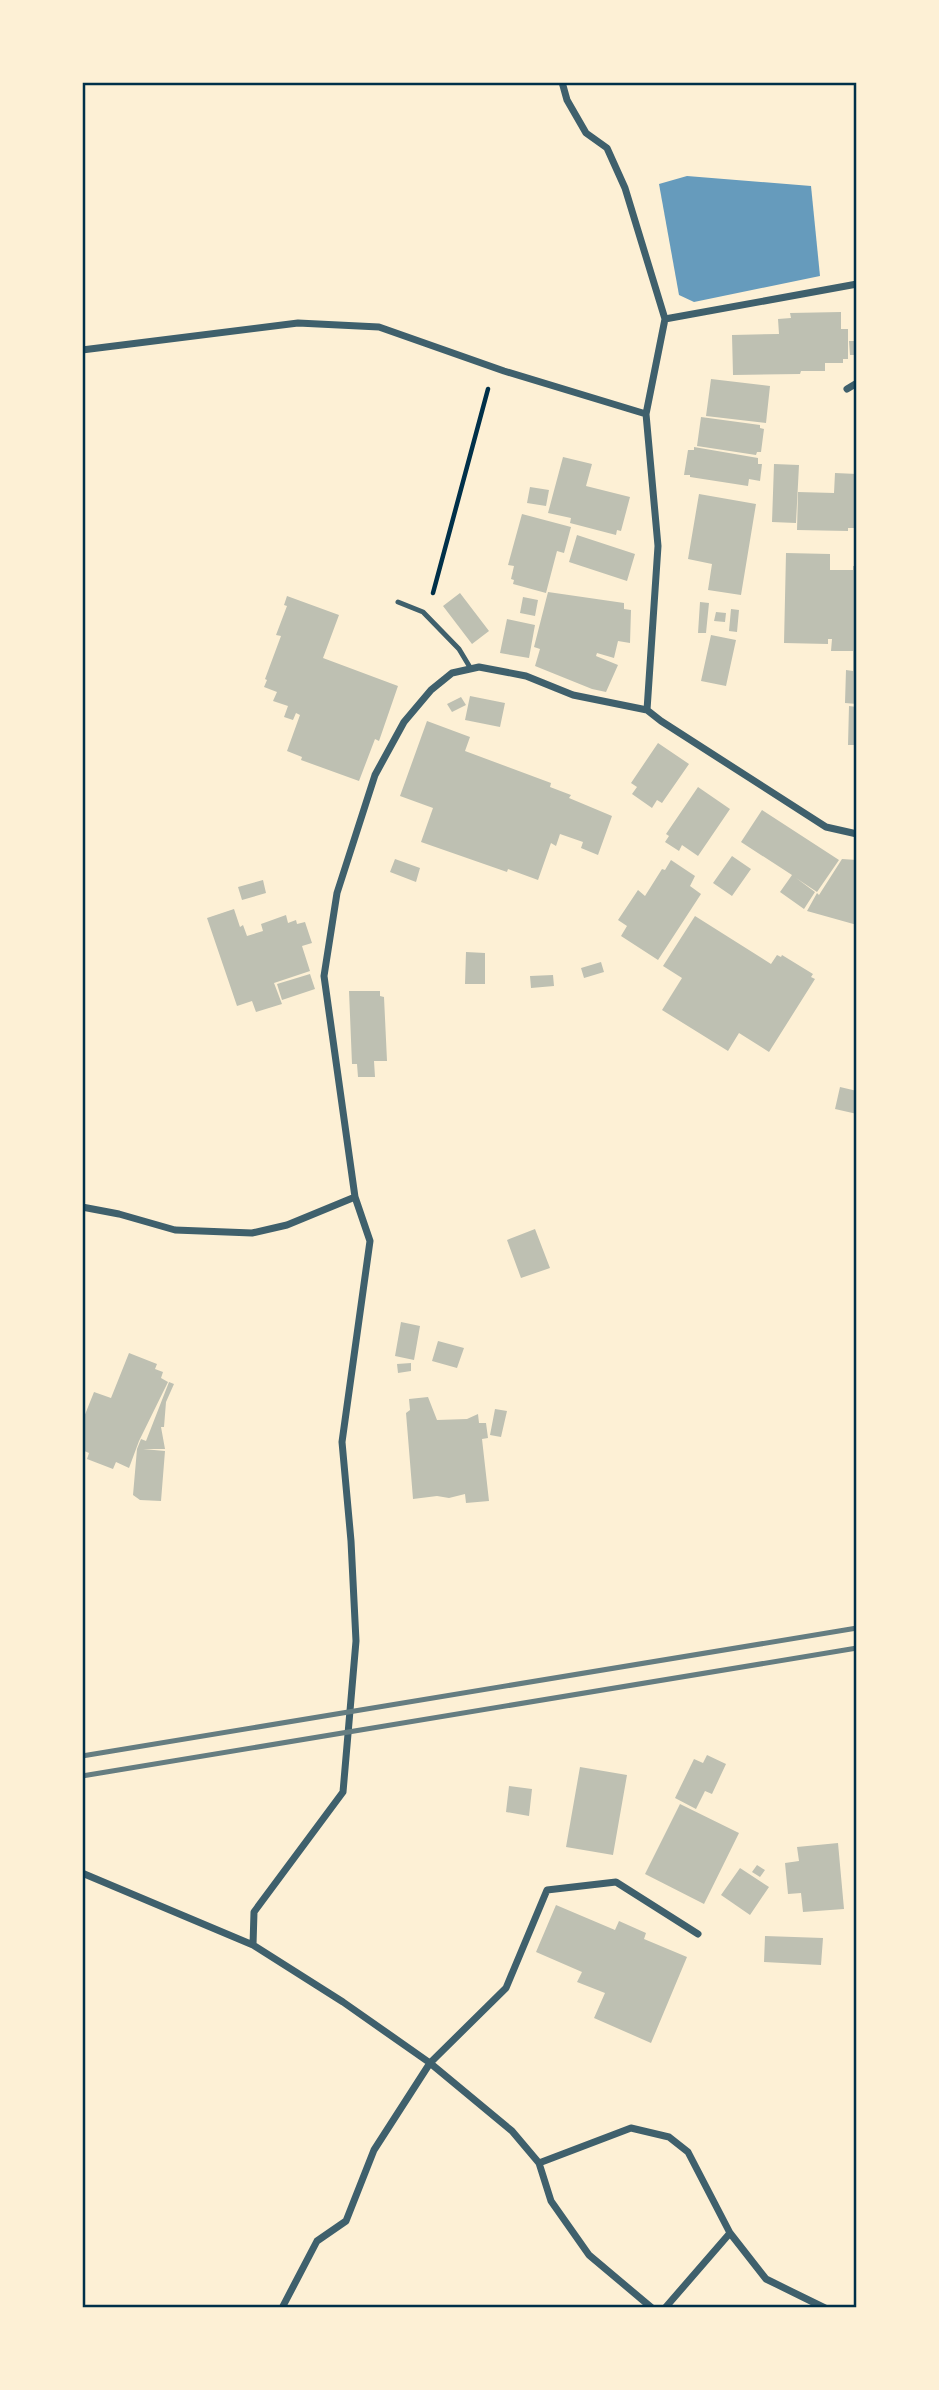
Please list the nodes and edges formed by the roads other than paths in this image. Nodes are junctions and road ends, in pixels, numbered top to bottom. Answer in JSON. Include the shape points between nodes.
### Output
{"nodes":[{"id":1,"x":562,"y":82,"type":"edge"},
{"id":2,"x":857,"y":284,"type":"edge"},
{"id":3,"x":665,"y":319,"type":"junction"},
{"id":4,"x":82,"y":350,"type":"edge"},
{"id":5,"x":857,"y":383,"type":"edge"},
{"id":6,"x":847,"y":389,"type":"dead end"},
{"id":7,"x":646,"y":414,"type":"junction"},
{"id":8,"x":398,"y":602,"type":"dead end"},
{"id":9,"x":471,"y":669,"type":"junction"},
{"id":10,"x":647,"y":710,"type":"junction"},
{"id":11,"x":857,"y":834,"type":"edge"},
{"id":12,"x":355,"y":1198,"type":"junction"},
{"id":13,"x":82,"y":1207,"type":"edge"},
{"id":14,"x":82,"y":1873,"type":"edge"},
{"id":15,"x":698,"y":1934,"type":"dead end"},
{"id":16,"x":253,"y":1945,"type":"junction"},
{"id":17,"x":430,"y":2063,"type":"junction"},
{"id":18,"x":539,"y":2163,"type":"junction"},
{"id":19,"x":730,"y":2233,"type":"junction"},
{"id":20,"x":282,"y":2308,"type":"edge"},
{"id":21,"x":652,"y":2308,"type":"edge"},
{"id":22,"x":665,"y":2308,"type":"edge"},
{"id":23,"x":825,"y":2308,"type":"edge"}],
"edges":[{"from":1,"to":3,"type":"street","via":[[586,133],[607,148],[625,188]]},
{"from":2,"to":3,"type":"street"},
{"from":3,"to":7,"type":"street"},
{"from":4,"to":7,"type":"street","via":[[298,323],[379,327]]},
{"from":5,"to":6,"type":"street"},
{"from":7,"to":10,"type":"street","via":[[658,546]]},
{"from":8,"to":9,"type":"lane","via":[[423,612],[459,649]]},
{"from":9,"to":10,"type":"street","via":[[526,676],[573,695]]},
{"from":9,"to":12,"type":"street","via":[[452,673],[404,722],[375,775],[337,893],[324,976]]},
{"from":10,"to":11,"type":"street","via":[[826,827]]},
{"from":12,"to":13,"type":"street","via":[[287,1225],[251,1233],[175,1230]]},
{"from":12,"to":16,"type":"street","via":[[370,1241],[342,1442],[356,1641],[343,1792],[254,1912]]},
{"from":14,"to":16,"type":"street"},
{"from":15,"to":17,"type":"street","via":[[616,1882],[547,1890],[506,1988]]},
{"from":16,"to":17,"type":"street"},
{"from":17,"to":18,"type":"street","via":[[512,2131]]},
{"from":17,"to":20,"type":"street","via":[[374,2150],[346,2221],[317,2241]]},
{"from":18,"to":19,"type":"street","via":[[631,2127],[669,2137],[688,2152]]},
{"from":18,"to":21,"type":"street","via":[[551,2201],[589,2255]]},
{"from":19,"to":22,"type":"street"},
{"from":19,"to":23,"type":"street","via":[[766,2279]]}]}
